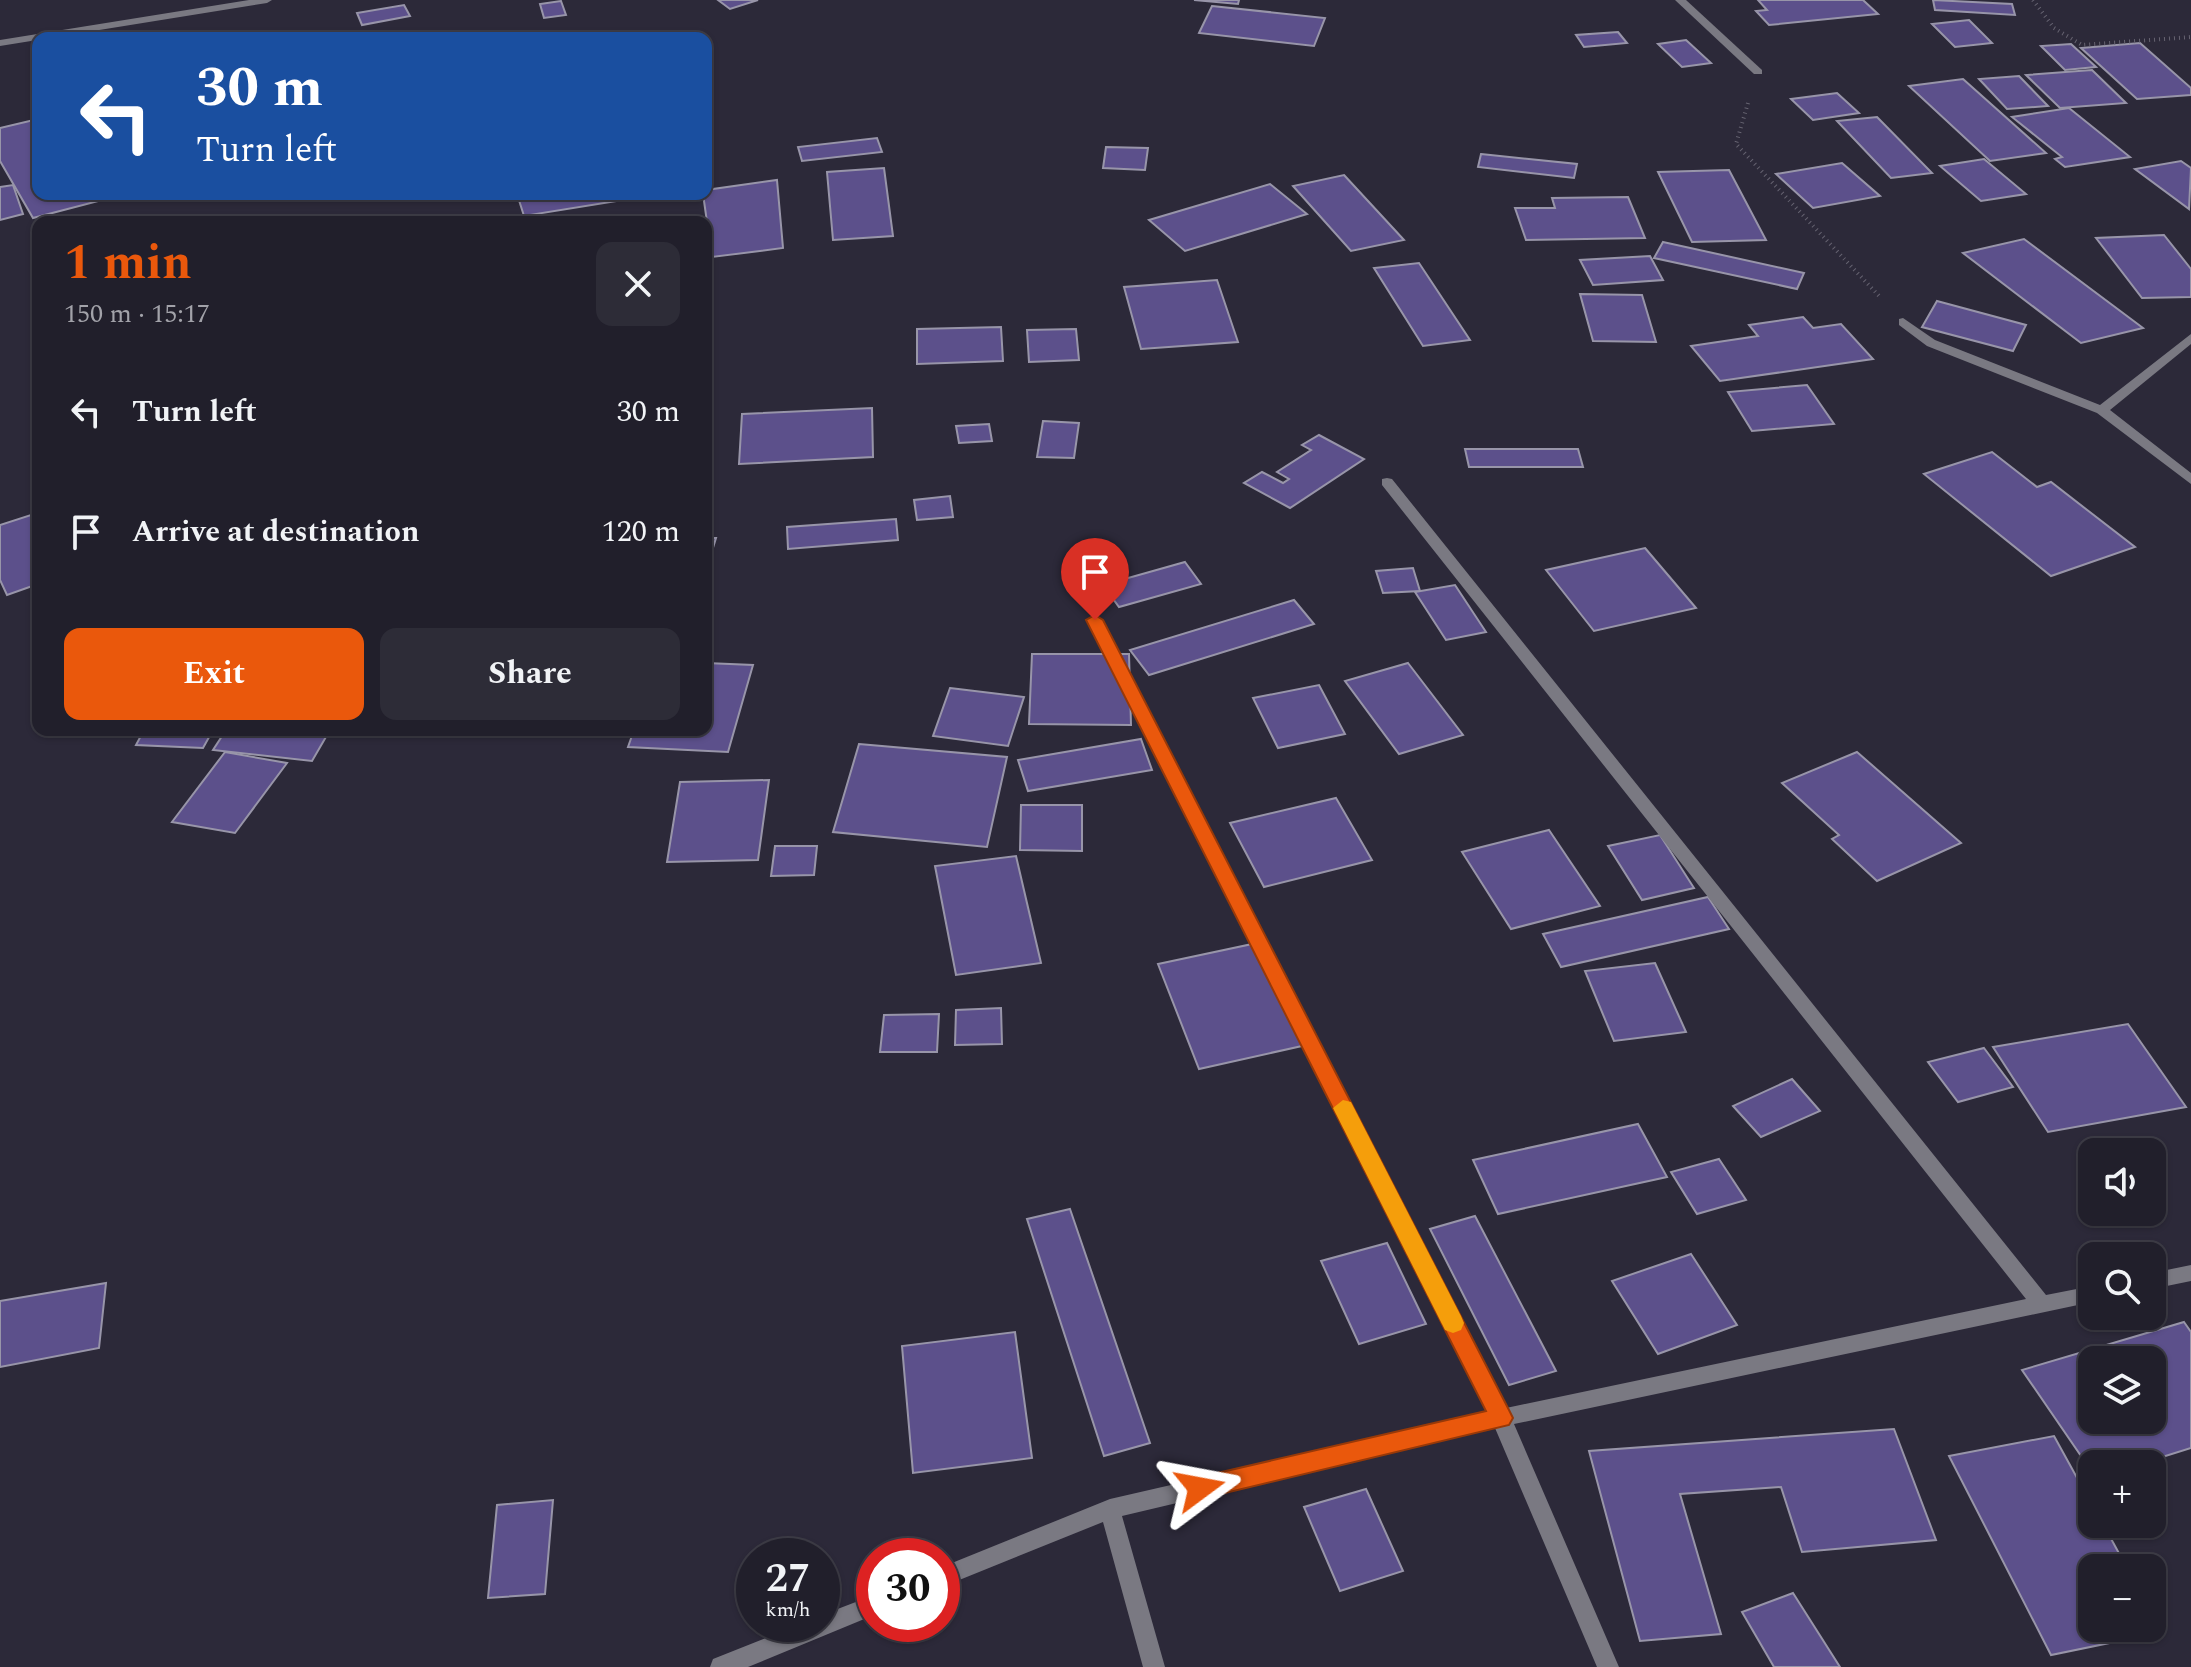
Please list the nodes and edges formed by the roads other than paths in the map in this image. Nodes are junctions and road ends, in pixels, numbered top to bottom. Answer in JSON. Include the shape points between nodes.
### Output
{"nodes":[{"id":1,"x":267,"y":0,"type":"edge"},
{"id":2,"x":1680,"y":0,"type":"edge"},
{"id":3,"x":68,"y":32,"type":"edge"},
{"id":4,"x":32,"y":38,"type":"edge"},
{"id":5,"x":0,"y":43,"type":"edge"},
{"id":6,"x":1758,"y":72,"type":"road end"},
{"id":7,"x":1903,"y":322,"type":"road end"},
{"id":8,"x":2191,"y":338,"type":"edge"},
{"id":9,"x":2102,"y":410,"type":"junction"},
{"id":10,"x":2191,"y":480,"type":"edge"},
{"id":11,"x":1387,"y":482,"type":"dead end"},
{"id":12,"x":1095,"y":620,"type":"dead end"},
{"id":13,"x":2191,"y":1273,"type":"edge"},
{"id":14,"x":2166,"y":1278,"type":"edge"},
{"id":15,"x":2078,"y":1297,"type":"edge"},
{"id":16,"x":2041,"y":1304,"type":"junction"},
{"id":17,"x":1501,"y":1418,"type":"junction"},
{"id":18,"x":1110,"y":1509,"type":"junction"},
{"id":19,"x":960,"y":1570,"type":"edge"},
{"id":20,"x":856,"y":1612,"type":"edge"},
{"id":21,"x":721,"y":1667,"type":"edge"},
{"id":22,"x":1154,"y":1667,"type":"edge"},
{"id":23,"x":1608,"y":1667,"type":"edge"}],
"edges":[{"from":1,"to":3,"type":"street"},
{"from":2,"to":6,"type":"street"},
{"from":4,"to":5,"type":"street"},
{"from":7,"to":9,"type":"street","via":[[1931,343]]},
{"from":8,"to":9,"type":"street"},
{"from":9,"to":10,"type":"street"},
{"from":11,"to":16,"type":"street"},
{"from":12,"to":17,"type":"street"},
{"from":13,"to":14,"type":"street"},
{"from":15,"to":16,"type":"street"},
{"from":16,"to":17,"type":"street"},
{"from":17,"to":18,"type":"street"},
{"from":17,"to":23,"type":"street"},
{"from":18,"to":19,"type":"street"},
{"from":18,"to":22,"type":"street"},
{"from":20,"to":21,"type":"street"}]}
